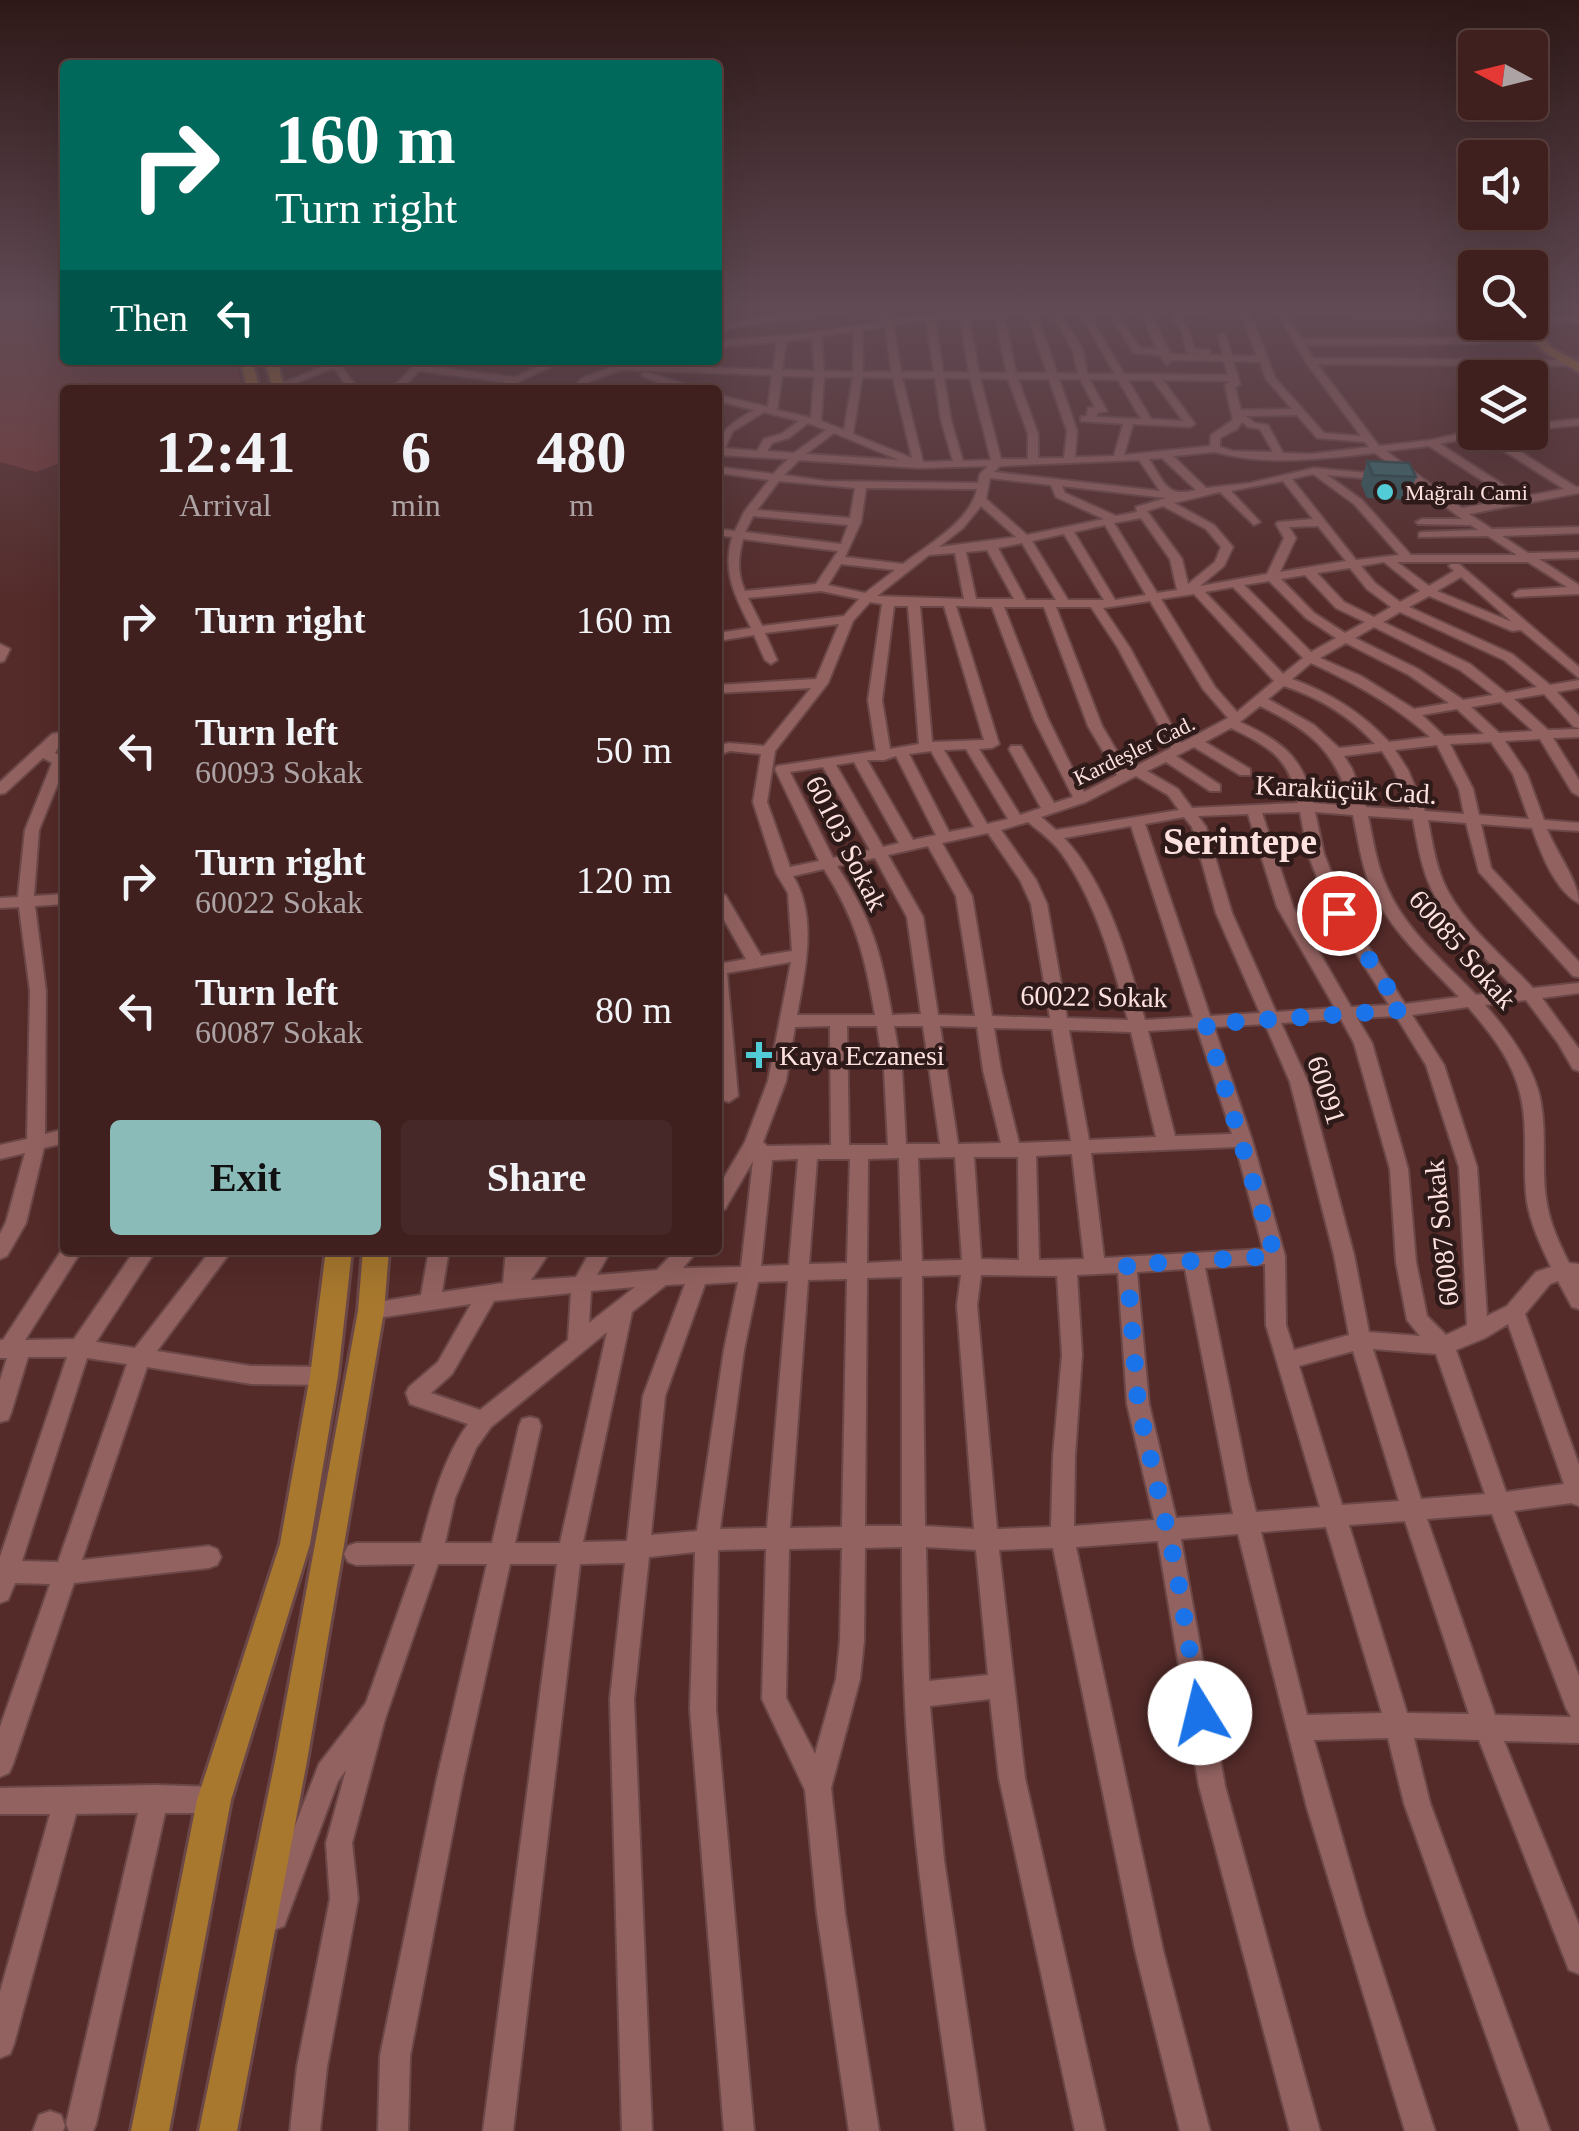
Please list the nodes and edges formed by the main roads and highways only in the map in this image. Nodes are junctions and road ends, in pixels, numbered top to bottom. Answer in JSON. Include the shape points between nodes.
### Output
{"nodes":[{"id":1,"x":338,"y":1255,"type":"edge"},
{"id":2,"x":376,"y":1255,"type":"edge"},
{"id":3,"x":150,"y":2131,"type":"edge"},
{"id":4,"x":218,"y":2131,"type":"edge"}],
"edges":[{"from":1,"to":3,"type":"main road","via":[[296,1544],[214,1800]]},
{"from":2,"to":4,"type":"main road","via":[[371,1311]]}]}
